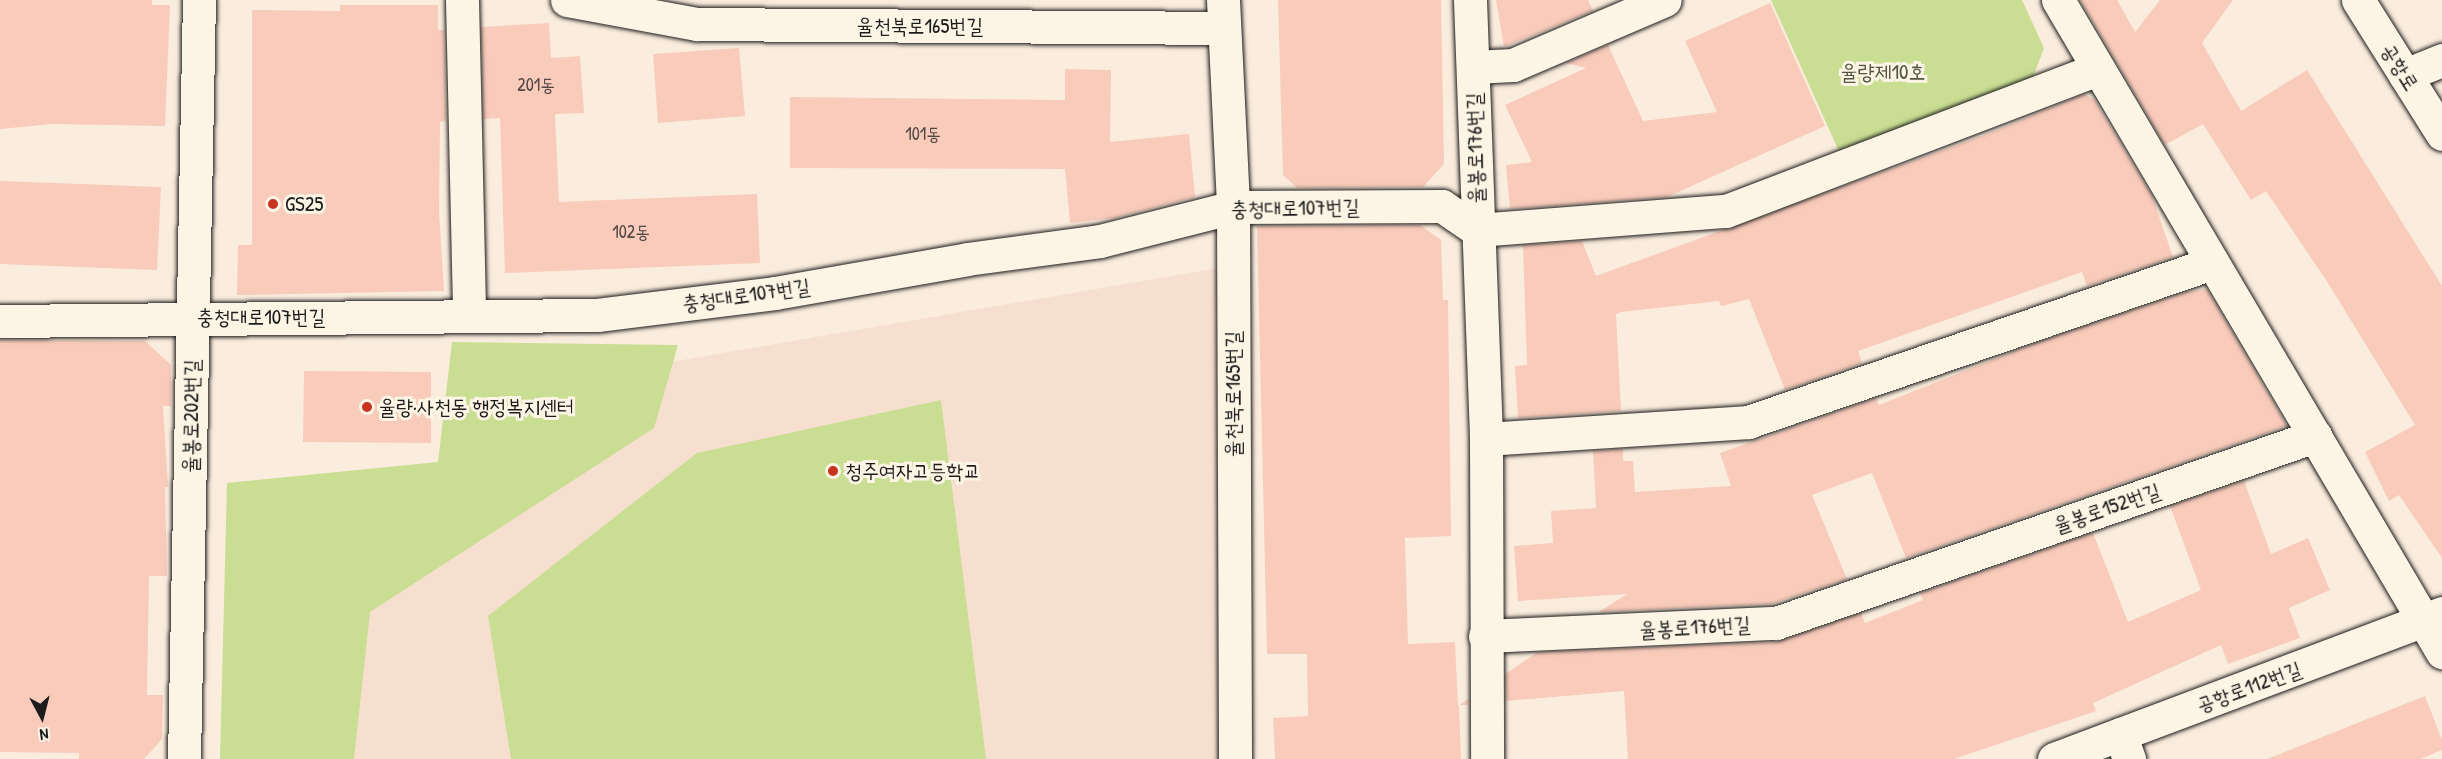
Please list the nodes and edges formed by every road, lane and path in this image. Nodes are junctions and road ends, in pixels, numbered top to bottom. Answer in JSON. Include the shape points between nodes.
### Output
{"nodes":[{"id":1,"x":199,"y":0,"type":"edge"},
{"id":2,"x":462,"y":0,"type":"edge"},
{"id":3,"x":567,"y":0,"type":"edge"},
{"id":4,"x":1470,"y":0,"type":"edge"},
{"id":5,"x":1665,"y":0,"type":"edge"},
{"id":6,"x":2058,"y":0,"type":"edge"},
{"id":7,"x":2358,"y":0,"type":"edge"},
{"id":8,"x":1224,"y":14,"type":"edge"},
{"id":9,"x":2442,"y":60,"type":"edge"},
{"id":10,"x":1473,"y":67,"type":"junction"},
{"id":11,"x":2098,"y":69,"type":"junction"},
{"id":12,"x":2405,"y":75,"type":"junction"},
{"id":13,"x":2442,"y":134,"type":"edge"},
{"id":14,"x":1233,"y":207,"type":"junction"},
{"id":15,"x":1477,"y":230,"type":"junction"},
{"id":16,"x":2213,"y":263,"type":"junction"},
{"id":17,"x":469,"y":315,"type":"junction"},
{"id":18,"x":194,"y":317,"type":"junction"},
{"id":19,"x":0,"y":321,"type":"edge"},
{"id":20,"x":2315,"y":436,"type":"junction"},
{"id":21,"x":1486,"y":439,"type":"junction"},
{"id":22,"x":1899,"y":580,"type":"joint"},
{"id":23,"x":2433,"y":617,"type":"edge"},
{"id":24,"x":1485,"y":636,"type":"junction"},
{"id":25,"x":2442,"y":652,"type":"edge"},
{"id":26,"x":2125,"y":746,"type":"edge"},
{"id":27,"x":184,"y":759,"type":"edge"},
{"id":28,"x":1235,"y":759,"type":"edge"},
{"id":29,"x":1487,"y":759,"type":"edge"},
{"id":30,"x":2055,"y":759,"type":"edge"}],
"edges":[{"from":1,"to":18,"type":"street","name":"율봉로202번길"},
{"from":2,"to":17,"type":"street"},
{"from":3,"to":8,"type":"street","name":"율천북로165번길","via":[[697,24]]},
{"from":4,"to":10,"type":"street","name":"율봉로176번길"},
{"from":5,"to":10,"type":"street","name":"율봉로176번길","via":[[1513,65]]},
{"from":6,"to":11,"type":"street"},
{"from":7,"to":12,"type":"street","name":"공항로"},
{"from":8,"to":14,"type":"street","name":"율천북로165번길"},
{"from":9,"to":12,"type":"street"},
{"from":10,"to":15,"type":"street","name":"율봉로176번길"},
{"from":11,"to":15,"type":"street","name":"율봉로176번길","via":[[1726,211]]},
{"from":11,"to":16,"type":"street"},
{"from":12,"to":13,"type":"street","name":"공항로"},
{"from":14,"to":15,"type":"street","name":"충청대로107번길","via":[[1442,206]]},
{"from":14,"to":17,"type":"street","name":"충청대로107번길","via":[[1100,241],[967,259],[775,293],[597,315]]},
{"from":14,"to":28,"type":"street","name":"율천북로165번길"},
{"from":15,"to":21,"type":"street","name":"율봉로176번길"},
{"from":16,"to":20,"type":"street"},
{"from":16,"to":21,"type":"street","via":[[1748,422]]},
{"from":17,"to":18,"type":"street","name":"충청대로107번길"},
{"from":18,"to":19,"type":"street","name":"충청대로107번길"},
{"from":18,"to":27,"type":"street","name":"율봉로202번길"},
{"from":20,"to":22,"type":"street","name":"율봉로152번길"},
{"from":20,"to":23,"type":"street"},
{"from":21,"to":24,"type":"street","name":"율봉로176번길"},
{"from":22,"to":24,"type":"street","name":"율봉로176번길","via":[[1776,623]]},
{"from":23,"to":25,"type":"street"},
{"from":23,"to":26,"type":"street","name":"공항로112번길"},
{"from":24,"to":29,"type":"street","name":"율봉로176번길"},
{"from":26,"to":30,"type":"street","name":"공항로112번길"}]}
